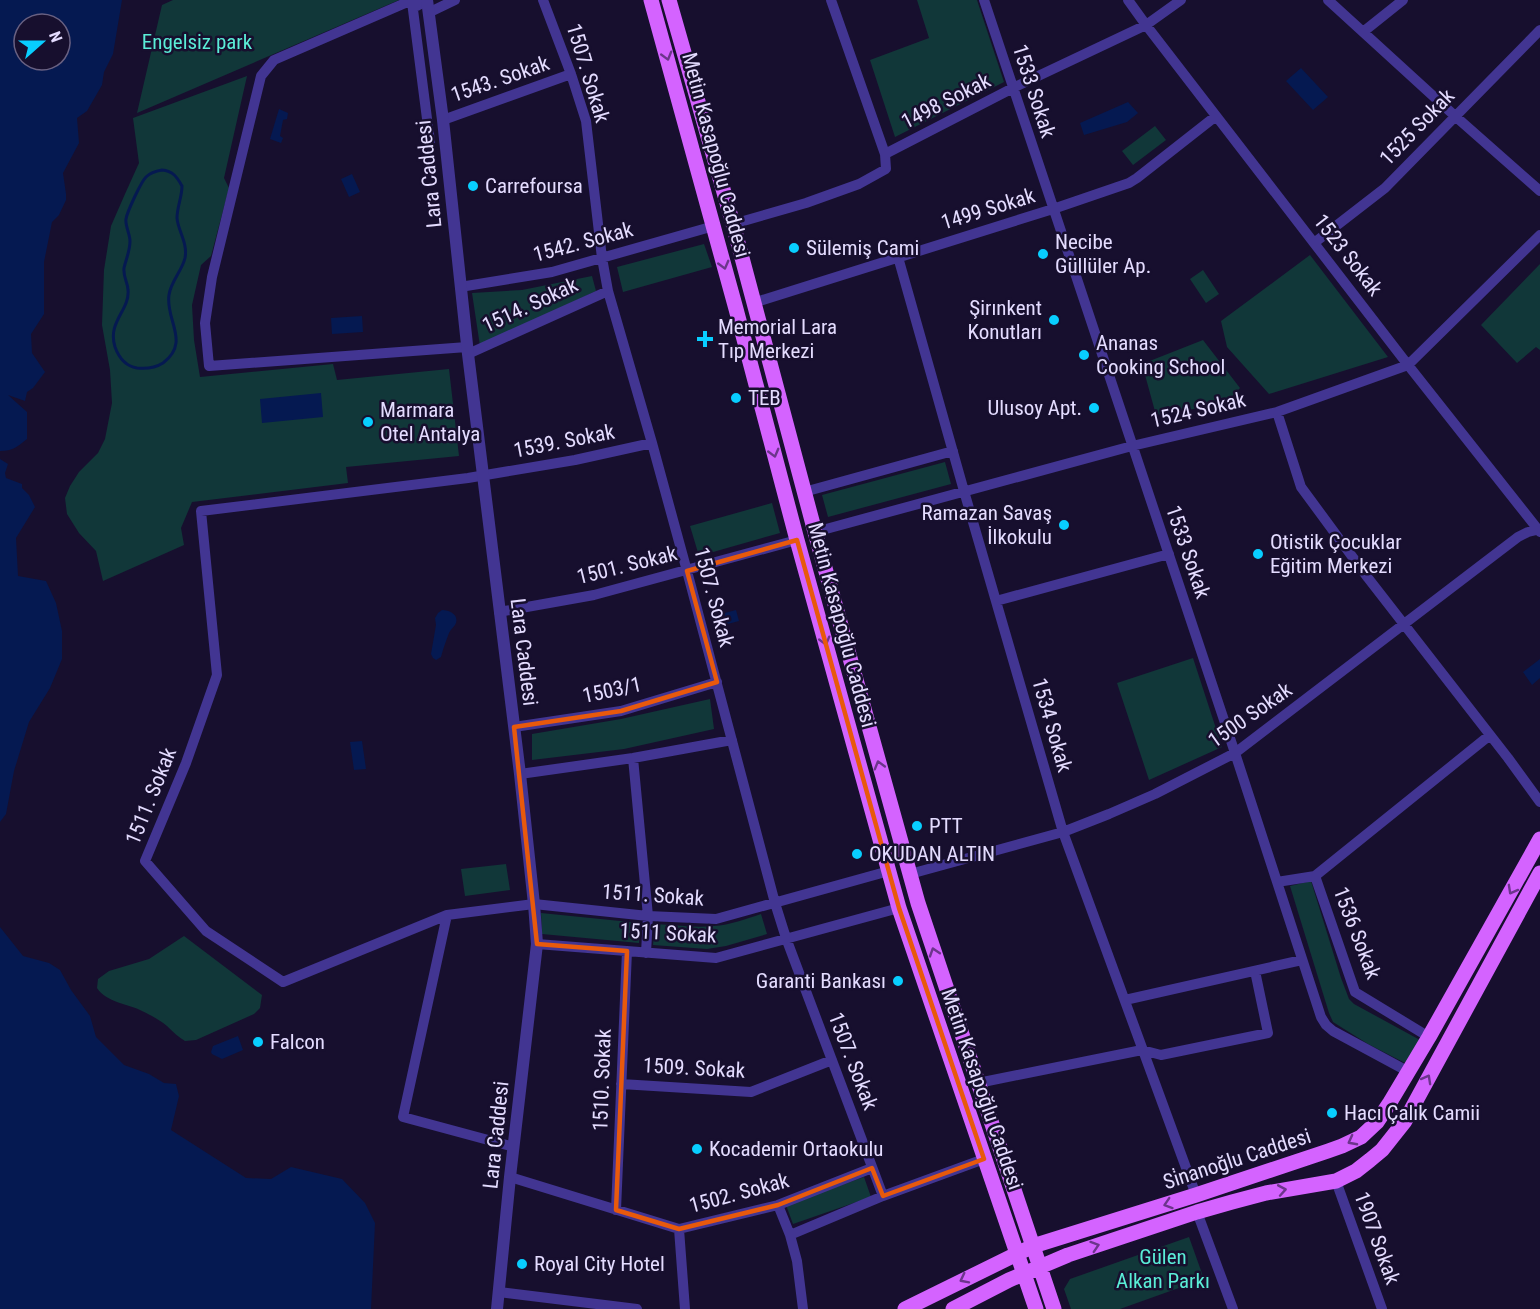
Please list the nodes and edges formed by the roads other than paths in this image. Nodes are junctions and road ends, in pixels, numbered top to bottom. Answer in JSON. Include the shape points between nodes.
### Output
{"nodes":[{"id":1,"x":455,"y":0,"type":"edge"},
{"id":2,"x":543,"y":0,"type":"edge"},
{"id":3,"x":651,"y":0,"type":"edge"},
{"id":4,"x":669,"y":0,"type":"edge"},
{"id":5,"x":831,"y":0,"type":"edge"},
{"id":6,"x":984,"y":0,"type":"edge"},
{"id":7,"x":1128,"y":0,"type":"edge"},
{"id":8,"x":1181,"y":0,"type":"edge"},
{"id":9,"x":1328,"y":0,"type":"edge"},
{"id":10,"x":1403,"y":0,"type":"edge"},
{"id":11,"x":412,"y":2,"type":"junction"},
{"id":12,"x":428,"y":4,"type":"edge"},
{"id":13,"x":1146,"y":25,"type":"junction"},
{"id":14,"x":1540,"y":30,"type":"edge"},
{"id":15,"x":1363,"y":32,"type":"junction"},
{"id":16,"x":571,"y":74,"type":"junction"},
{"id":17,"x":1013,"y":88,"type":"junction"},
{"id":18,"x":1216,"y":116,"type":"junction"},
{"id":19,"x":1455,"y":116,"type":"junction"},
{"id":20,"x":443,"y":120,"type":"junction"},
{"id":21,"x":430,"y":142,"type":"dead end"},
{"id":22,"x":885,"y":154,"type":"junction"},
{"id":23,"x":1540,"y":191,"type":"edge"},
{"id":24,"x":1053,"y":209,"type":"junction"},
{"id":25,"x":733,"y":224,"type":"junction"},
{"id":26,"x":714,"y":226,"type":"junction"},
{"id":27,"x":1540,"y":235,"type":"edge"},
{"id":28,"x":1314,"y":243,"type":"junction"},
{"id":29,"x":898,"y":257,"type":"junction"},
{"id":30,"x":602,"y":258,"type":"junction"},
{"id":31,"x":460,"y":287,"type":"junction"},
{"id":32,"x":608,"y":291,"type":"junction"},
{"id":33,"x":753,"y":303,"type":"junction"},
{"id":34,"x":467,"y":351,"type":"junction"},
{"id":35,"x":1408,"y":365,"type":"junction"},
{"id":36,"x":1277,"y":412,"type":"junction"},
{"id":37,"x":652,"y":443,"type":"junction"},
{"id":38,"x":1132,"y":446,"type":"junction"},
{"id":39,"x":953,"y":452,"type":"junction"},
{"id":40,"x":483,"y":475,"type":"junction"},
{"id":41,"x":964,"y":491,"type":"junction"},
{"id":42,"x":804,"y":492,"type":"junction"},
{"id":43,"x":1539,"y":530,"type":"edge"},
{"id":44,"x":815,"y":532,"type":"junction"},
{"id":45,"x":797,"y":540,"type":"junction"},
{"id":46,"x":1168,"y":554,"type":"junction"},
{"id":47,"x":687,"y":571,"type":"junction"},
{"id":48,"x":996,"y":601,"type":"junction"},
{"id":49,"x":500,"y":612,"type":"junction"},
{"id":50,"x":1404,"y":624,"type":"junction"},
{"id":51,"x":717,"y":682,"type":"junction"},
{"id":52,"x":514,"y":727,"type":"junction"},
{"id":53,"x":1490,"y":735,"type":"junction"},
{"id":54,"x":732,"y":741,"type":"junction"},
{"id":55,"x":1235,"y":753,"type":"junction"},
{"id":56,"x":633,"y":758,"type":"junction"},
{"id":57,"x":520,"y":774,"type":"junction"},
{"id":58,"x":1540,"y":802,"type":"edge"},
{"id":59,"x":1063,"y":832,"type":"junction"},
{"id":60,"x":1540,"y":839,"type":"edge"},
{"id":61,"x":889,"y":871,"type":"junction"},
{"id":62,"x":1540,"y":873,"type":"edge"},
{"id":63,"x":910,"y":874,"type":"junction"},
{"id":64,"x":1315,"y":876,"type":"junction"},
{"id":65,"x":1277,"y":882,"type":"junction"},
{"id":66,"x":775,"y":903,"type":"junction"},
{"id":67,"x":534,"y":904,"type":"junction"},
{"id":68,"x":899,"y":908,"type":"junction"},
{"id":69,"x":447,"y":915,"type":"junction"},
{"id":70,"x":648,"y":916,"type":"junction"},
{"id":71,"x":786,"y":939,"type":"junction"},
{"id":72,"x":537,"y":944,"type":"junction"},
{"id":73,"x":627,"y":951,"type":"junction"},
{"id":74,"x":646,"y":953,"type":"junction"},
{"id":75,"x":1302,"y":960,"type":"junction"},
{"id":76,"x":1255,"y":971,"type":"junction"},
{"id":77,"x":1125,"y":1000,"type":"junction"},
{"id":78,"x":1429,"y":1037,"type":"junction"},
{"id":79,"x":1142,"y":1050,"type":"junction"},
{"id":80,"x":832,"y":1060,"type":"junction"},
{"id":81,"x":1409,"y":1072,"type":"junction"},
{"id":82,"x":978,"y":1083,"type":"junction"},
{"id":83,"x":621,"y":1084,"type":"junction"},
{"id":84,"x":514,"y":1147,"type":"junction"},
{"id":85,"x":984,"y":1159,"type":"junction"},
{"id":86,"x":872,"y":1168,"type":"junction"},
{"id":87,"x":510,"y":1177,"type":"junction"},
{"id":88,"x":1336,"y":1181,"type":"junction"},
{"id":89,"x":1196,"y":1195,"type":"junction"},
{"id":90,"x":883,"y":1196,"type":"junction"},
{"id":91,"x":778,"y":1205,"type":"junction"},
{"id":92,"x":616,"y":1210,"type":"junction"},
{"id":93,"x":1197,"y":1212,"type":"junction"},
{"id":94,"x":679,"y":1229,"type":"junction"},
{"id":95,"x":790,"y":1235,"type":"junction"},
{"id":96,"x":1033,"y":1246,"type":"junction"},
{"id":97,"x":1017,"y":1253,"type":"junction"},
{"id":98,"x":1040,"y":1266,"type":"junction"},
{"id":99,"x":1024,"y":1273,"type":"junction"},
{"id":100,"x":499,"y":1292,"type":"junction"},
{"id":101,"x":497,"y":1309,"type":"edge"},
{"id":102,"x":637,"y":1309,"type":"edge"},
{"id":103,"x":685,"y":1309,"type":"edge"},
{"id":104,"x":803,"y":1309,"type":"edge"},
{"id":105,"x":906,"y":1309,"type":"edge"},
{"id":106,"x":953,"y":1309,"type":"edge"},
{"id":107,"x":1036,"y":1309,"type":"edge"},
{"id":108,"x":1054,"y":1309,"type":"edge"},
{"id":109,"x":1233,"y":1309,"type":"edge"},
{"id":110,"x":1382,"y":1309,"type":"edge"}],
"edges":[{"from":1,"to":12,"type":"street"},
{"from":2,"to":16,"type":"street","name":"1507. Sokak"},
{"from":3,"to":26,"type":"main road","name":"Metin Kasapoğlu Caddesi","one_way":true},
{"from":4,"to":25,"type":"main road","name":"Metin Kasapoğlu Caddesi"},
{"from":5,"to":22,"type":"street"},
{"from":6,"to":17,"type":"street","name":"1533 Sokak"},
{"from":7,"to":13,"type":"street","name":"1523 Sokak"},
{"from":8,"to":13,"type":"street","name":"1498 Sokak"},
{"from":9,"to":15,"type":"street"},
{"from":10,"to":15,"type":"street"},
{"from":11,"to":12,"type":"street","via":[[417,6]]},
{"from":11,"to":21,"type":"street"},
{"from":11,"to":34,"type":"street","via":[[274,60],[261,76],[212,277],[205,323],[208,366]]},
{"from":12,"to":20,"type":"street","name":"Lara Caddesi"},
{"from":13,"to":17,"type":"street","name":"1498 Sokak"},
{"from":13,"to":18,"type":"street","name":"1523 Sokak"},
{"from":14,"to":19,"type":"street","name":"1525 Sokak"},
{"from":15,"to":19,"type":"street"},
{"from":16,"to":20,"type":"street","name":"1543. Sokak"},
{"from":16,"to":30,"type":"street","name":"1507. Sokak","via":[[586,121]]},
{"from":17,"to":22,"type":"street","name":"1498 Sokak"},
{"from":17,"to":24,"type":"street","name":"1533 Sokak"},
{"from":18,"to":24,"type":"street","name":"1499 Sokak","via":[[1133,181]]},
{"from":18,"to":28,"type":"street","name":"1523 Sokak"},
{"from":19,"to":23,"type":"street"},
{"from":19,"to":28,"type":"street","name":"1525 Sokak","via":[[1384,188]]},
{"from":20,"to":31,"type":"street","name":"Lara Caddesi"},
{"from":22,"to":25,"type":"street","name":"1498 Sokak","via":[[886,169],[860,184]]},
{"from":24,"to":29,"type":"street","name":"1499 Sokak"},
{"from":24,"to":38,"type":"street","name":"1533 Sokak"},
{"from":25,"to":33,"type":"main road","name":"Metin Kasapoğlu Caddesi"},
{"from":26,"to":30,"type":"street","name":"1542. Sokak"},
{"from":26,"to":45,"type":"main road","name":"Metin Kasapoğlu Caddesi","one_way":true},
{"from":27,"to":35,"type":"street","name":"1524 Sokak"},
{"from":28,"to":35,"type":"street","name":"1523 Sokak"},
{"from":29,"to":33,"type":"street","name":"1499 Sokak"},
{"from":29,"to":39,"type":"street","name":"1534 Sokak"},
{"from":30,"to":31,"type":"street","name":"1542. Sokak","via":[[552,272]]},
{"from":30,"to":32,"type":"street","name":"1507. Sokak"},
{"from":31,"to":34,"type":"street","name":"Lara Caddesi"},
{"from":32,"to":34,"type":"street","name":"1514. Sokak"},
{"from":32,"to":37,"type":"street","name":"1507. Sokak"},
{"from":33,"to":42,"type":"main road","name":"Metin Kasapoğlu Caddesi"},
{"from":34,"to":40,"type":"street","name":"Lara Caddesi"},
{"from":35,"to":36,"type":"street","name":"1524 Sokak"},
{"from":35,"to":43,"type":"street","name":"1523 Sokak"},
{"from":36,"to":38,"type":"street","name":"1524 Sokak"},
{"from":36,"to":50,"type":"street","via":[[1301,487]]},
{"from":37,"to":40,"type":"street","name":"1539. Sokak"},
{"from":37,"to":47,"type":"street","name":"1507. Sokak"},
{"from":38,"to":41,"type":"street","name":"1524 Sokak"},
{"from":38,"to":46,"type":"street","name":"1533 Sokak"},
{"from":39,"to":41,"type":"street","name":"1534 Sokak"},
{"from":39,"to":42,"type":"street"},
{"from":40,"to":49,"type":"street","name":"Lara Caddesi"},
{"from":40,"to":69,"type":"street","name":"1511. Sokak","via":[[201,512],[217,675],[145,861],[206,932],[282,982]]},
{"from":41,"to":44,"type":"street","name":"1524 Sokak"},
{"from":41,"to":48,"type":"street","name":"1534 Sokak"},
{"from":42,"to":44,"type":"main road","name":"Metin Kasapoğlu Caddesi"},
{"from":43,"to":50,"type":"street","name":"1500 Sokak","via":[[1518,537]]},
{"from":63,"to":44,"type":"main road","name":"Metin Kasapoğlu Caddesi","one_way":true},
{"from":45,"to":47,"type":"street","name":"1501. Sokak"},
{"from":45,"to":61,"type":"main road","name":"Metin Kasapoğlu Caddesi","one_way":true},
{"from":46,"to":48,"type":"street"},
{"from":46,"to":55,"type":"street","name":"1533 Sokak"},
{"from":47,"to":49,"type":"street","name":"1501. Sokak","via":[[594,596]]},
{"from":47,"to":51,"type":"street","name":"1507. Sokak"},
{"from":48,"to":59,"type":"street","name":"1534 Sokak"},
{"from":49,"to":52,"type":"street","name":"Lara Caddesi"},
{"from":50,"to":53,"type":"street"},
{"from":50,"to":55,"type":"street","name":"1500 Sokak"},
{"from":51,"to":52,"type":"street","name":"1503/1","via":[[621,711]]},
{"from":51,"to":54,"type":"street","name":"1507. Sokak"},
{"from":52,"to":57,"type":"street","name":"Lara Caddesi"},
{"from":53,"to":58,"type":"street"},
{"from":53,"to":64,"type":"street"},
{"from":54,"to":56,"type":"street"},
{"from":54,"to":66,"type":"street","name":"1507. Sokak"},
{"from":55,"to":59,"type":"street","name":"1500 Sokak","via":[[1155,794]]},
{"from":55,"to":65,"type":"street","name":"1533 Sokak"},
{"from":56,"to":57,"type":"street"},
{"from":56,"to":70,"type":"street"},
{"from":57,"to":67,"type":"street","name":"Lara Caddesi"},
{"from":59,"to":63,"type":"street","name":"1500 Sokak"},
{"from":59,"to":77,"type":"street","name":"1534 Sokak"},
{"from":60,"to":78,"type":"main road","name":"Si̇nanoğlu Caddesi","one_way":true},
{"from":61,"to":66,"type":"street","name":"1511. Sokak"},
{"from":61,"to":68,"type":"main road","name":"Metin Kasapoğlu Caddesi"},
{"from":88,"to":62,"type":"main road","name":"Si̇nanoğlu Caddesi","one_way":true,"via":[[1382,1150],[1404,1121]]},
{"from":82,"to":63,"type":"main road","name":"Metin Kasapoğlu Caddesi","one_way":true},
{"from":64,"to":65,"type":"street"},
{"from":64,"to":78,"type":"street","name":"1536 Sokak","via":[[1355,992]]},
{"from":65,"to":75,"type":"street","name":"1533 Sokak"},
{"from":66,"to":70,"type":"street","name":"1511. Sokak","via":[[716,919]]},
{"from":66,"to":71,"type":"street","name":"1507. Sokak"},
{"from":67,"to":69,"type":"street","name":"1511. Sokak"},
{"from":67,"to":70,"type":"street","name":"1511. Sokak"},
{"from":67,"to":72,"type":"street","name":"Lara Caddesi"},
{"from":68,"to":71,"type":"street","name":"1511 Sokak"},
{"from":68,"to":85,"type":"main road","name":"Metin Kasapoğlu Caddesi"},
{"from":69,"to":84,"type":"street","via":[[403,1117]]},
{"from":70,"to":74,"type":"street"},
{"from":71,"to":74,"type":"street","name":"1511 Sokak","via":[[716,957]]},
{"from":71,"to":80,"type":"street","name":"1507. Sokak"},
{"from":72,"to":73,"type":"street","name":"1511 Sokak"},
{"from":72,"to":84,"type":"street","name":"Lara Caddesi"},
{"from":73,"to":74,"type":"street","name":"1511 Sokak"},
{"from":73,"to":83,"type":"street","name":"1510. Sokak"},
{"from":75,"to":76,"type":"street"},
{"from":75,"to":81,"type":"street","name":"1533 Sokak","via":[[1326,1025]]},
{"from":76,"to":77,"type":"street"},
{"from":76,"to":79,"type":"street","via":[[1268,1033],[1161,1055]]},
{"from":77,"to":79,"type":"street","name":"1534 Sokak"},
{"from":78,"to":81,"type":"main road","name":"Si̇nanoğlu Caddesi"},
{"from":79,"to":82,"type":"street"},
{"from":79,"to":89,"type":"street","name":"1534 Sokak"},
{"from":80,"to":83,"type":"street","name":"1509. Sokak","via":[[751,1092]]},
{"from":80,"to":86,"type":"street","name":"1507. Sokak"},
{"from":81,"to":89,"type":"main road","name":"Si̇nanoğlu Caddesi","one_way":true,"via":[[1377,1122],[1361,1137]]},
{"from":82,"to":96,"type":"main road","name":"Metin Kasapoğlu Caddesi"},
{"from":83,"to":92,"type":"street","name":"1510. Sokak"},
{"from":84,"to":87,"type":"street","name":"Lara Caddesi"},
{"from":85,"to":90,"type":"street"},
{"from":85,"to":97,"type":"main road","name":"Metin Kasapoğlu Caddesi"},
{"from":86,"to":90,"type":"street","name":"1507. Sokak"},
{"from":86,"to":91,"type":"street","name":"1502. Sokak"},
{"from":87,"to":92,"type":"street","name":"1502. Sokak"},
{"from":87,"to":100,"type":"street","name":"Lara Caddesi"},
{"from":93,"to":88,"type":"main road","name":"Si̇nanoğlu Caddesi","one_way":true,"via":[[1266,1193]]},
{"from":88,"to":110,"type":"street","name":"1907 Sokak"},
{"from":89,"to":96,"type":"main road","name":"Si̇nanoğlu Caddesi","one_way":true},
{"from":90,"to":95,"type":"street"},
{"from":91,"to":94,"type":"street","name":"1502. Sokak"},
{"from":91,"to":95,"type":"street"},
{"from":92,"to":94,"type":"street","name":"1502. Sokak"},
{"from":98,"to":93,"type":"main road","name":"Si̇nanoğlu Caddesi","one_way":true},
{"from":93,"to":109,"type":"street"},
{"from":94,"to":103,"type":"street"},
{"from":95,"to":104,"type":"street"},
{"from":96,"to":97,"type":"main road","name":"Si̇nanoğlu Caddesi"},
{"from":96,"to":98,"type":"main road","name":"Metin Kasapoğlu Caddesi"},
{"from":97,"to":99,"type":"main road","name":"Metin Kasapoğlu Caddesi"},
{"from":97,"to":105,"type":"main road","name":"Si̇nanoğlu Caddesi","one_way":true},
{"from":98,"to":99,"type":"main road","name":"Si̇nanoğlu Caddesi"},
{"from":98,"to":108,"type":"main road","name":"Metin Kasapoğlu Caddesi"},
{"from":99,"to":106,"type":"main road","name":"Si̇nanoğlu Caddesi"},
{"from":99,"to":107,"type":"main road","name":"Metin Kasapoğlu Caddesi"},
{"from":100,"to":101,"type":"street","name":"Lara Caddesi"},
{"from":100,"to":102,"type":"street"}]}
